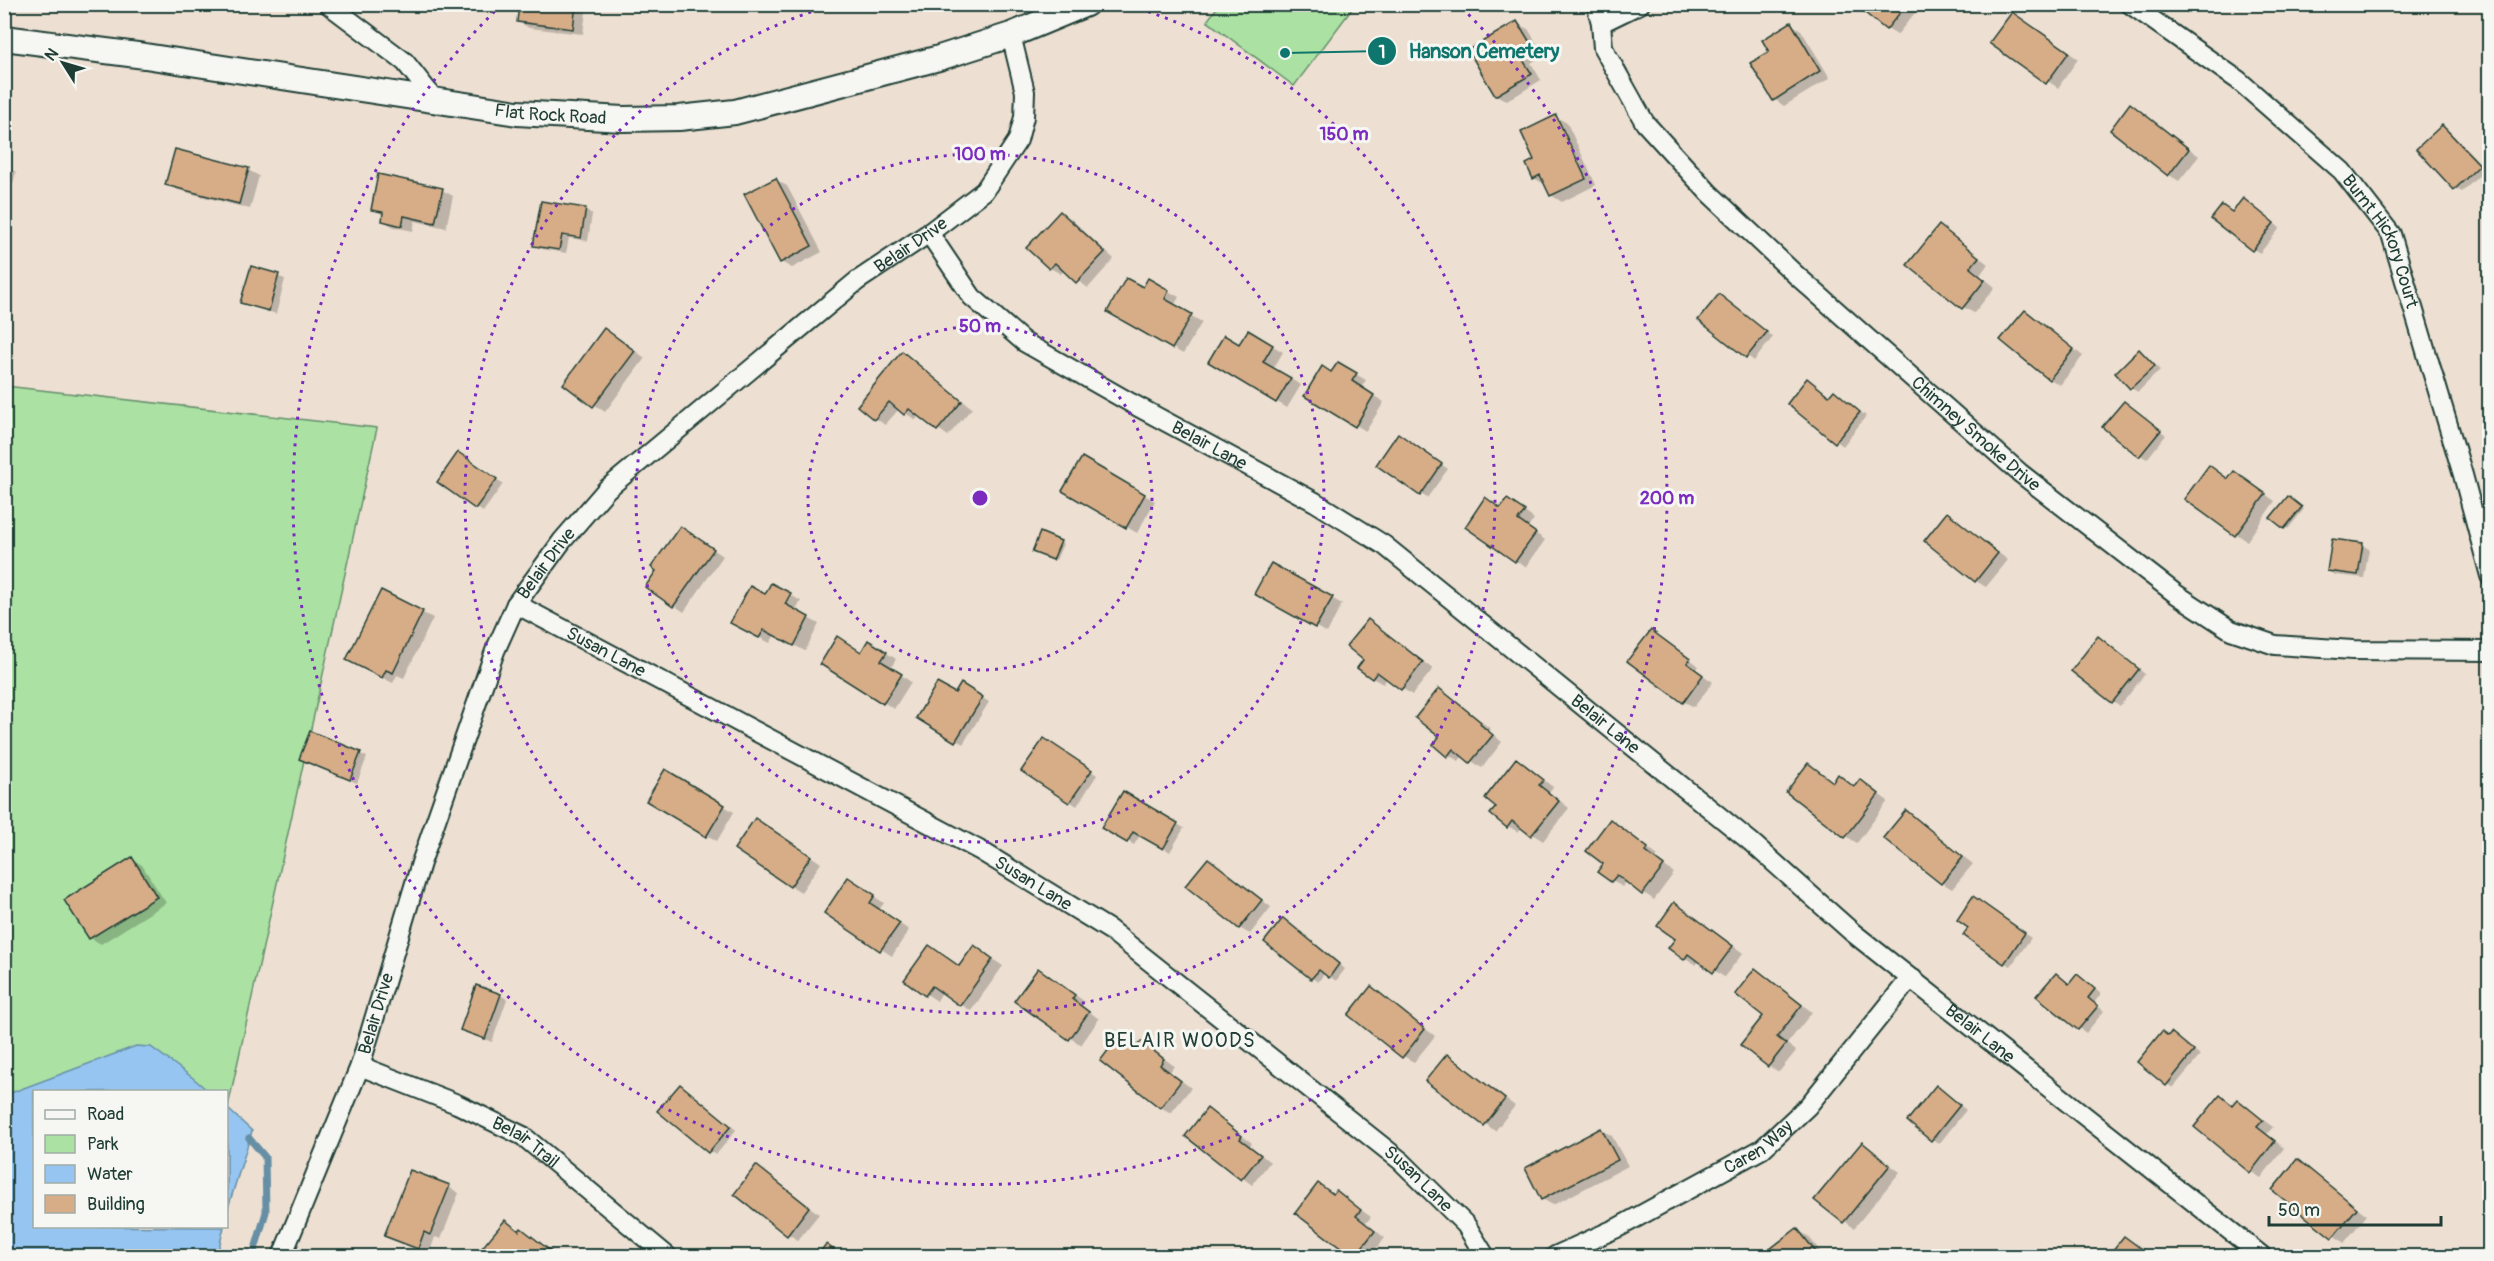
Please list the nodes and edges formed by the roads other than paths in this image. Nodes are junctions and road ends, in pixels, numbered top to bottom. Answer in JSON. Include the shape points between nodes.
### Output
{"nodes":[{"id":1,"x":328,"y":4,"type":"edge"},
{"id":2,"x":1086,"y":4,"type":"edge"},
{"id":3,"x":1596,"y":4,"type":"edge"},
{"id":4,"x":1640,"y":4,"type":"edge"},
{"id":5,"x":2130,"y":4,"type":"edge"},
{"id":6,"x":1601,"y":23,"type":"junction"},
{"id":7,"x":1011,"y":35,"type":"junction"},
{"id":8,"x":4,"y":38,"type":"edge"},
{"id":9,"x":435,"y":100,"type":"junction"},
{"id":10,"x":929,"y":233,"type":"junction"},
{"id":11,"x":2490,"y":576,"type":"edge"},
{"id":12,"x":516,"y":604,"type":"junction"},
{"id":13,"x":2490,"y":651,"type":"edge"},
{"id":14,"x":1913,"y":979,"type":"junction"},
{"id":15,"x":360,"y":1066,"type":"junction"},
{"id":16,"x":282,"y":1257,"type":"edge"},
{"id":17,"x":667,"y":1257,"type":"edge"},
{"id":18,"x":1485,"y":1257,"type":"edge"},
{"id":19,"x":1555,"y":1257,"type":"edge"},
{"id":20,"x":2262,"y":1257,"type":"edge"}],
"edges":[{"from":1,"to":9,"type":"street","via":[[405,62]]},
{"from":2,"to":7,"type":"street","name":"Flat Rock Road"},
{"from":3,"to":6,"type":"street","name":"Chimney Smoke Drive"},
{"from":4,"to":6,"type":"street"},
{"from":5,"to":11,"type":"street","name":"Burnt Hickory Court","via":[[2238,80],[2342,171],[2391,234]]},
{"from":6,"to":13,"type":"street","name":"Chimney Smoke Drive","via":[[1603,48],[1646,123],[1709,193],[2020,473],[2176,594],[2232,630],[2275,645]]},
{"from":7,"to":9,"type":"street","name":"Flat Rock Road","via":[[735,112],[623,119],[529,113]]},
{"from":7,"to":10,"type":"street","name":"Belair Drive","via":[[1025,92],[1018,140],[984,191]]},
{"from":8,"to":9,"type":"street","name":"Flat Rock Road"},
{"from":10,"to":12,"type":"street","name":"Belair Drive","via":[[857,281],[607,489],[562,541]]},
{"from":10,"to":14,"type":"street","name":"Belair Lane","via":[[972,297],[1024,342],[1315,502],[1384,546],[1751,842],[1852,932]]},
{"from":12,"to":15,"type":"street","name":"Belair Drive","via":[[495,651],[421,863]]},
{"from":12,"to":18,"type":"street","name":"Susan Lane","via":[[981,851],[1110,930],[1401,1161],[1466,1225]]},
{"from":14,"to":19,"type":"street","name":"Caren Way","via":[[1808,1106],[1762,1149],[1619,1227]]},
{"from":14,"to":20,"type":"street","name":"Belair Lane"},
{"from":15,"to":16,"type":"street","name":"Belair Drive"},
{"from":15,"to":17,"type":"street","name":"Belair Trail","via":[[457,1104],[523,1136]]}]}
